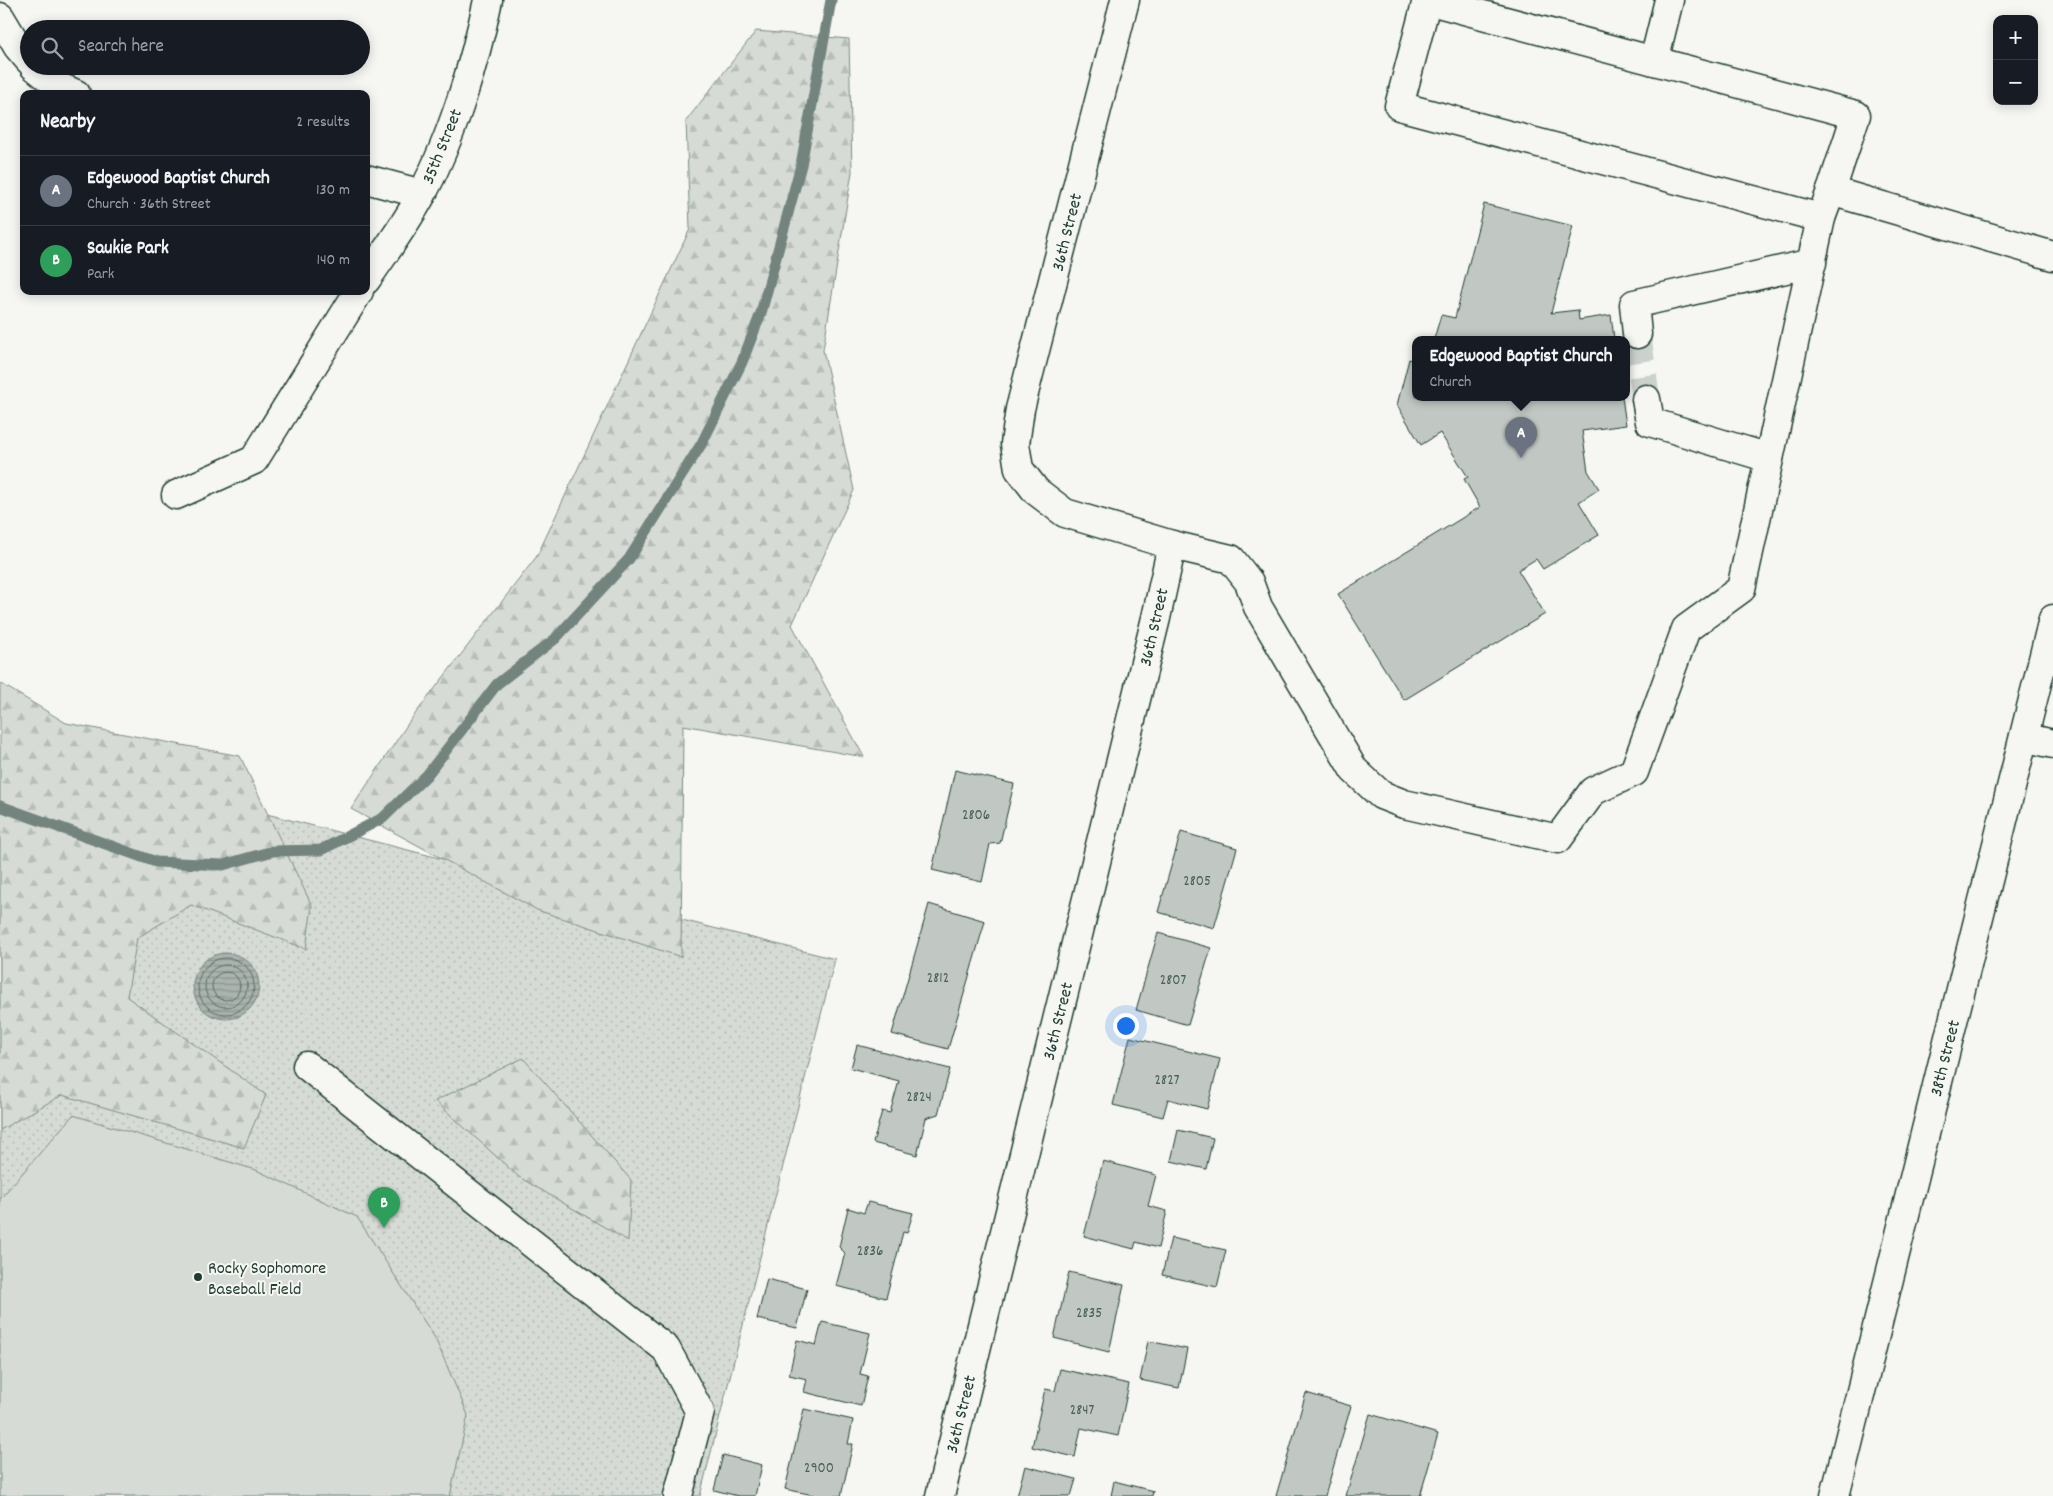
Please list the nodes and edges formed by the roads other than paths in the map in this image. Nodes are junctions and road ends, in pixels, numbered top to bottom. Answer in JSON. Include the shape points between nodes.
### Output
{"nodes":[{"id":1,"x":488,"y":0,"type":"edge"},
{"id":2,"x":1125,"y":0,"type":"edge"},
{"id":3,"x":1669,"y":0,"type":"edge"},
{"id":4,"x":0,"y":17,"type":"edge"},
{"id":5,"x":20,"y":49,"type":"edge"},
{"id":6,"x":1654,"y":61,"type":"junction"},
{"id":7,"x":45,"y":75,"type":"edge"},
{"id":8,"x":67,"y":90,"type":"edge"},
{"id":9,"x":370,"y":180,"type":"edge"},
{"id":10,"x":1831,"y":191,"type":"junction"},
{"id":11,"x":422,"y":194,"type":"junction"},
{"id":12,"x":1821,"y":218,"type":"junction"},
{"id":13,"x":2053,"y":256,"type":"edge"},
{"id":14,"x":1812,"y":263,"type":"junction"},
{"id":15,"x":370,"y":274,"type":"edge"},
{"id":16,"x":357,"y":295,"type":"edge"},
{"id":17,"x":1637,"y":334,"type":"tunnel mouth"},
{"id":18,"x":1646,"y":399,"type":"tunnel mouth"},
{"id":19,"x":1770,"y":458,"type":"junction"},
{"id":20,"x":176,"y":495,"type":"dead end"},
{"id":21,"x":1172,"y":545,"type":"junction"},
{"id":22,"x":2053,"y":619,"type":"edge"},
{"id":23,"x":2024,"y":737,"type":"junction"},
{"id":24,"x":2053,"y":744,"type":"edge"},
{"id":25,"x":307,"y":1066,"type":"dead end"},
{"id":26,"x":678,"y":1496,"type":"edge"},
{"id":27,"x":940,"y":1496,"type":"edge"},
{"id":28,"x":1835,"y":1496,"type":"edge"}],
"edges":[{"from":1,"to":11,"type":"street","name":"35th Street","via":[[447,138]]},
{"from":2,"to":21,"type":"street","name":"36th Street","via":[[1020,409],[1015,444],[1020,469],[1036,491],[1065,513]]},
{"from":3,"to":6,"type":"street"},
{"from":4,"to":5,"type":"street"},
{"from":6,"to":10,"type":"street","via":[[1856,115]]},
{"from":6,"to":12,"type":"street","via":[[1427,0],[1399,106]]},
{"from":7,"to":8,"type":"street"},
{"from":9,"to":11,"type":"street"},
{"from":10,"to":12,"type":"street"},
{"from":10,"to":13,"type":"street"},
{"from":11,"to":15,"type":"street","name":"35th Street"},
{"from":12,"to":14,"type":"street"},
{"from":14,"to":17,"type":"street","via":[[1634,304]]},
{"from":14,"to":19,"type":"street"},
{"from":16,"to":20,"type":"street","via":[[254,460]]},
{"from":18,"to":19,"type":"street","via":[[1650,422]]},
{"from":19,"to":21,"type":"street","name":"36th Street","via":[[1741,589],[1686,629],[1634,772],[1593,791],[1558,839],[1404,804],[1381,795],[1354,770],[1258,607],[1249,582],[1231,559]]},
{"from":21,"to":27,"type":"street","name":"36th Street"},
{"from":22,"to":23,"type":"street","name":"38th Street"},
{"from":23,"to":24,"type":"street"},
{"from":23,"to":28,"type":"street","name":"38th Street"},
{"from":25,"to":26,"type":"street","via":[[666,1349],[700,1412]]}]}
